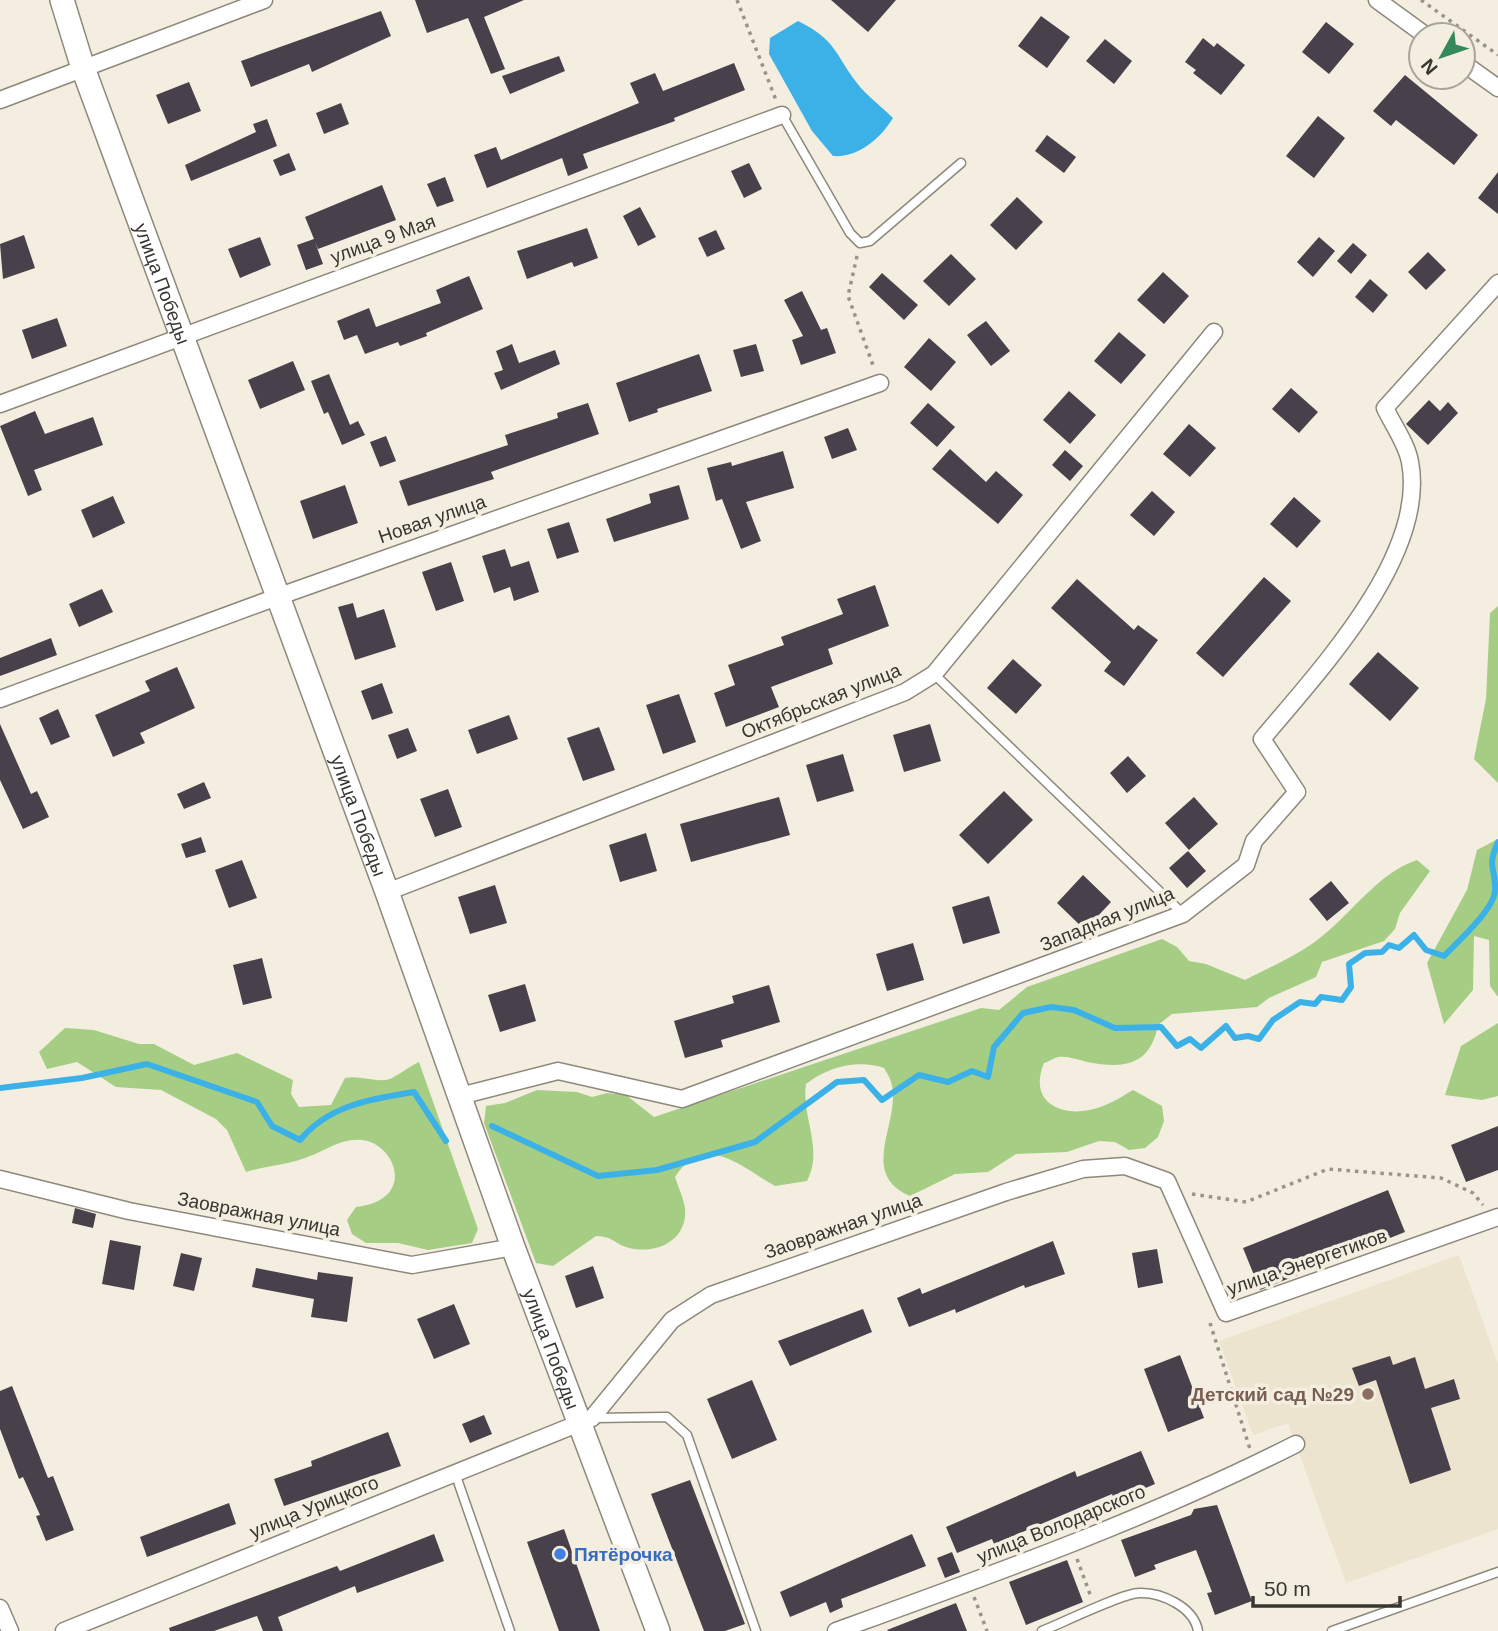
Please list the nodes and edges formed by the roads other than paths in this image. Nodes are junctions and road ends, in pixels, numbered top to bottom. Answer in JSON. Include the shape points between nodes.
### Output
{"nodes":[{"id":1,"x":62,"y":0,"type":"edge"},
{"id":2,"x":264,"y":0,"type":"edge"},
{"id":3,"x":1377,"y":0,"type":"edge"},
{"id":4,"x":1407,"y":22,"type":"edge"},
{"id":5,"x":83,"y":68,"type":"junction"},
{"id":6,"x":1477,"y":73,"type":"edge"},
{"id":7,"x":1498,"y":89,"type":"edge"},
{"id":8,"x":0,"y":100,"type":"edge"},
{"id":9,"x":782,"y":114,"type":"joint"},
{"id":10,"x":961,"y":163,"type":"dead end"},
{"id":11,"x":1498,"y":283,"type":"edge"},
{"id":12,"x":1214,"y":332,"type":"dead end"},
{"id":13,"x":181,"y":336,"type":"junction"},
{"id":14,"x":880,"y":383,"type":"road end"},
{"id":15,"x":0,"y":404,"type":"edge"},
{"id":16,"x":276,"y":597,"type":"junction"},
{"id":17,"x":934,"y":674,"type":"junction"},
{"id":18,"x":0,"y":699,"type":"edge"},
{"id":19,"x":387,"y":891,"type":"junction"},
{"id":20,"x":1183,"y":914,"type":"junction"},
{"id":21,"x":460,"y":1096,"type":"junction"},
{"id":22,"x":0,"y":1179,"type":"edge"},
{"id":23,"x":1170,"y":1187,"type":"joint"},
{"id":24,"x":1497,"y":1221,"type":"edge"},
{"id":25,"x":513,"y":1247,"type":"junction"},
{"id":26,"x":586,"y":1420,"type":"junction"},
{"id":27,"x":1296,"y":1444,"type":"dead end"},
{"id":28,"x":455,"y":1473,"type":"junction"},
{"id":29,"x":1498,"y":1572,"type":"edge"},
{"id":30,"x":0,"y":1608,"type":"edge"},
{"id":31,"x":10,"y":1631,"type":"edge"},
{"id":32,"x":64,"y":1631,"type":"edge"},
{"id":33,"x":510,"y":1631,"type":"edge"},
{"id":34,"x":658,"y":1631,"type":"edge"},
{"id":35,"x":756,"y":1631,"type":"edge"},
{"id":36,"x":836,"y":1631,"type":"edge"},
{"id":37,"x":1042,"y":1631,"type":"edge"},
{"id":38,"x":1198,"y":1631,"type":"edge"},
{"id":39,"x":1332,"y":1631,"type":"edge"}],
"edges":[{"from":1,"to":5,"type":"street","name":"улица Победы"},
{"from":2,"to":5,"type":"street"},
{"from":3,"to":4,"type":"street"},
{"from":5,"to":8,"type":"street"},
{"from":5,"to":13,"type":"street","name":"улица Победы"},
{"from":6,"to":7,"type":"street"},
{"from":9,"to":10,"type":"lane","via":[[860,243],[870,241]]},
{"from":9,"to":13,"type":"street","name":"улица 9 Мая"},
{"from":11,"to":20,"type":"street","name":"Западная улица","via":[[1385,408],[1410,460],[1413,498],[1391,561],[1356,625],[1262,740],[1297,792],[1254,841],[1246,865]]},
{"from":12,"to":17,"type":"street","name":"Октябрьская улица"},
{"from":13,"to":15,"type":"street","name":"улица 9 Мая"},
{"from":13,"to":16,"type":"street","name":"улица Победы"},
{"from":14,"to":16,"type":"street","name":"Новая улица"},
{"from":16,"to":18,"type":"street","name":"Новая улица"},
{"from":16,"to":19,"type":"street","name":"улица Победы"},
{"from":17,"to":19,"type":"street","name":"Октябрьская улица","via":[[905,692]]},
{"from":17,"to":20,"type":"lane"},
{"from":19,"to":21,"type":"street","name":"улица Победы"},
{"from":20,"to":21,"type":"street","name":"Западная улица","via":[[682,1099],[558,1072]]},
{"from":21,"to":25,"type":"street","name":"улица Победы"},
{"from":22,"to":25,"type":"street","name":"Заовражная улица","via":[[130,1211],[412,1265]]},
{"from":23,"to":24,"type":"street","name":"улица Энергетиков","via":[[1226,1313]]},
{"from":23,"to":26,"type":"street","name":"Заовражная улица","via":[[1125,1166],[1083,1170],[711,1294],[672,1320]]},
{"from":25,"to":26,"type":"street","name":"улица Победы"},
{"from":26,"to":28,"type":"street","name":"улица Урицкого"},
{"from":26,"to":34,"type":"street","name":"улица Победы"},
{"from":26,"to":35,"type":"lane","via":[[667,1417],[687,1435]]},
{"from":27,"to":36,"type":"street","name":"улица Володарского","via":[[1177,1501]]},
{"from":28,"to":32,"type":"street","name":"улица Урицкого"},
{"from":28,"to":33,"type":"lane"},
{"from":29,"to":39,"type":"lane"},
{"from":30,"to":31,"type":"street"},
{"from":37,"to":38,"type":"lane","via":[[1138,1592],[1175,1601],[1197,1623]]}]}
